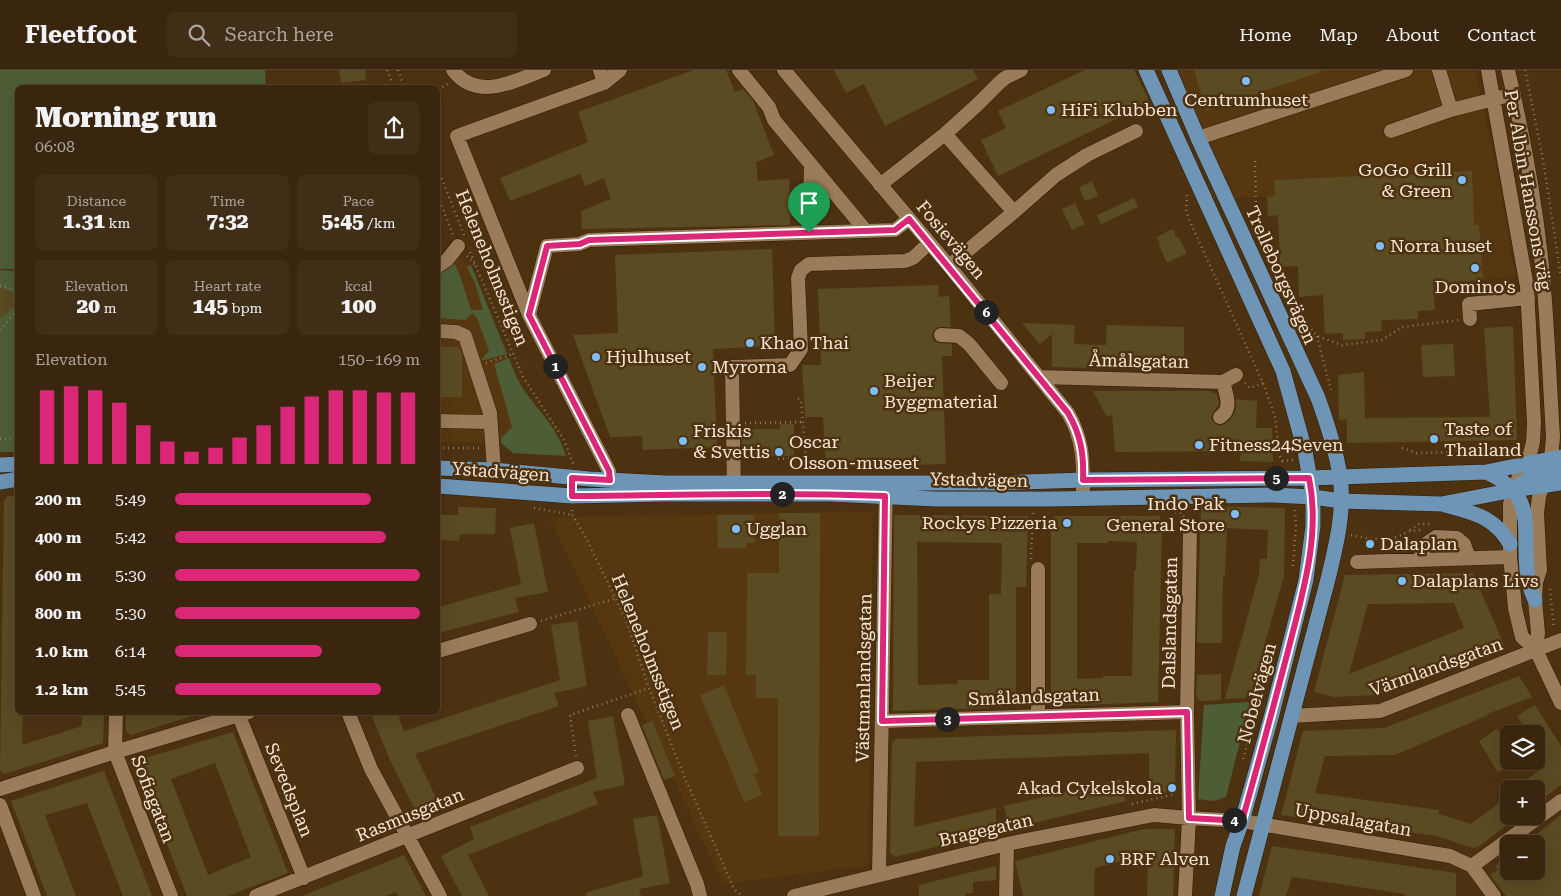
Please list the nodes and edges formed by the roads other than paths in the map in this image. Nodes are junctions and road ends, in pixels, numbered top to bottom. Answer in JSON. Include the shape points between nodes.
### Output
{"nodes":[{"id":1,"x":453,"y":70,"type":"edge"},
{"id":2,"x":544,"y":70,"type":"edge"},
{"id":3,"x":620,"y":70,"type":"edge"},
{"id":4,"x":740,"y":70,"type":"edge"},
{"id":5,"x":784,"y":70,"type":"edge"},
{"id":6,"x":1021,"y":70,"type":"edge"},
{"id":7,"x":1146,"y":70,"type":"edge"},
{"id":8,"x":1169,"y":70,"type":"edge"},
{"id":9,"x":1406,"y":70,"type":"edge"},
{"id":10,"x":1438,"y":70,"type":"edge"},
{"id":11,"x":1488,"y":70,"type":"edge"},
{"id":12,"x":1508,"y":70,"type":"edge"},
{"id":13,"x":602,"y":76,"type":"edge"},
{"id":14,"x":997,"y":77,"type":"edge"},
{"id":15,"x":1514,"y":94,"type":"junction"},
{"id":16,"x":1494,"y":98,"type":"junction"},
{"id":17,"x":1451,"y":110,"type":"junction"},
{"id":18,"x":1136,"y":131,"type":"dead end"},
{"id":19,"x":1391,"y":131,"type":"dead end"},
{"id":20,"x":945,"y":134,"type":"junction"},
{"id":21,"x":1198,"y":138,"type":"junction"},
{"id":22,"x":811,"y":164,"type":"junction"},
{"id":23,"x":880,"y":185,"type":"junction"},
{"id":24,"x":1014,"y":212,"type":"junction"},
{"id":25,"x":909,"y":219,"type":"junction"},
{"id":26,"x":866,"y":231,"type":"junction"},
{"id":27,"x":809,"y":233,"type":"junction"},
{"id":28,"x":929,"y":243,"type":"junction"},
{"id":29,"x":465,"y":246,"type":"road end"},
{"id":30,"x":440,"y":265,"type":"edge"},
{"id":31,"x":949,"y":266,"type":"junction"},
{"id":32,"x":1528,"y":298,"type":"junction"},
{"id":33,"x":529,"y":315,"type":"junction"},
{"id":34,"x":1470,"y":319,"type":"road end"},
{"id":35,"x":440,"y":331,"type":"edge"},
{"id":36,"x":941,"y":335,"type":"dead end"},
{"id":37,"x":1236,"y":375,"type":"road end"},
{"id":38,"x":1039,"y":378,"type":"junction"},
{"id":39,"x":1223,"y":382,"type":"junction"},
{"id":40,"x":1001,"y":383,"type":"dead end"},
{"id":41,"x":1220,"y":417,"type":"dead end"},
{"id":42,"x":440,"y":420,"type":"edge"},
{"id":43,"x":491,"y":422,"type":"junction"},
{"id":44,"x":15,"y":464,"type":"edge"},
{"id":45,"x":1485,"y":464,"type":"junction"},
{"id":46,"x":1525,"y":464,"type":"junction"},
{"id":47,"x":1555,"y":464,"type":"edge"},
{"id":48,"x":0,"y":465,"type":"edge"},
{"id":49,"x":440,"y":468,"type":"edge"},
{"id":50,"x":494,"y":470,"type":"junction"},
{"id":51,"x":1309,"y":478,"type":"junction"},
{"id":52,"x":1340,"y":478,"type":"junction"},
{"id":53,"x":15,"y":480,"type":"edge"},
{"id":54,"x":610,"y":480,"type":"junction"},
{"id":55,"x":1083,"y":480,"type":"junction"},
{"id":56,"x":0,"y":482,"type":"edge"},
{"id":57,"x":1561,"y":483,"type":"edge"},
{"id":58,"x":440,"y":486,"type":"edge"},
{"id":59,"x":1542,"y":486,"type":"junction"},
{"id":60,"x":734,"y":488,"type":"junction"},
{"id":61,"x":885,"y":490,"type":"junction"},
{"id":62,"x":1514,"y":490,"type":"junction"},
{"id":63,"x":1313,"y":497,"type":"junction"},
{"id":64,"x":1083,"y":498,"type":"junction"},
{"id":65,"x":1341,"y":501,"type":"junction"},
{"id":66,"x":1441,"y":504,"type":"junction"},
{"id":67,"x":1190,"y":530,"type":"dead end"},
{"id":68,"x":1510,"y":551,"type":"junction"},
{"id":69,"x":1469,"y":558,"type":"junction"},
{"id":70,"x":1419,"y":560,"type":"junction"},
{"id":71,"x":1357,"y":562,"type":"dead end"},
{"id":72,"x":1038,"y":569,"type":"road end"},
{"id":73,"x":1535,"y":600,"type":"junction"},
{"id":74,"x":530,"y":624,"type":"road end"},
{"id":75,"x":1561,"y":640,"type":"edge"},
{"id":76,"x":440,"y":650,"type":"edge"},
{"id":77,"x":1536,"y":650,"type":"junction"},
{"id":78,"x":1561,"y":703,"type":"edge"},
{"id":79,"x":1187,"y":712,"type":"junction"},
{"id":80,"x":116,"y":715,"type":"edge"},
{"id":81,"x":241,"y":715,"type":"edge"},
{"id":82,"x":244,"y":715,"type":"edge"},
{"id":83,"x":349,"y":715,"type":"edge"},
{"id":84,"x":628,"y":715,"type":"dead end"},
{"id":85,"x":1038,"y":716,"type":"junction"},
{"id":86,"x":1292,"y":716,"type":"junction"},
{"id":87,"x":882,"y":721,"type":"junction"},
{"id":88,"x":115,"y":752,"type":"junction"},
{"id":89,"x":578,"y":768,"type":"road end"},
{"id":90,"x":0,"y":789,"type":"edge"},
{"id":91,"x":1561,"y":801,"type":"edge"},
{"id":92,"x":0,"y":805,"type":"edge"},
{"id":93,"x":1189,"y":818,"type":"junction"},
{"id":94,"x":1242,"y":821,"type":"junction"},
{"id":95,"x":1264,"y":824,"type":"junction"},
{"id":96,"x":407,"y":837,"type":"junction"},
{"id":97,"x":1007,"y":844,"type":"junction"},
{"id":98,"x":1472,"y":866,"type":"junction"},
{"id":99,"x":879,"y":874,"type":"junction"},
{"id":100,"x":304,"y":878,"type":"junction"},
{"id":101,"x":34,"y":896,"type":"edge"},
{"id":102,"x":171,"y":896,"type":"edge"},
{"id":103,"x":256,"y":896,"type":"edge"},
{"id":104,"x":440,"y":896,"type":"edge"},
{"id":105,"x":700,"y":896,"type":"edge"},
{"id":106,"x":794,"y":896,"type":"edge"},
{"id":107,"x":1006,"y":896,"type":"edge"},
{"id":108,"x":1185,"y":896,"type":"edge"},
{"id":109,"x":1222,"y":896,"type":"edge"},
{"id":110,"x":1244,"y":896,"type":"edge"},
{"id":111,"x":1494,"y":896,"type":"edge"}],
"edges":[{"from":1,"to":2,"type":"street","via":[[469,84],[490,88]]},
{"from":3,"to":13,"type":"street"},
{"from":4,"to":22,"type":"street","via":[[769,107],[774,120]]},
{"from":5,"to":23,"type":"street","name":"Fosievägen"},
{"from":6,"to":14,"type":"street","via":[[1005,78]]},
{"from":7,"to":51,"type":"main road","via":[[1283,371]]},
{"from":8,"to":21,"type":"main road","name":"Trelleborgsvägen"},
{"from":9,"to":21,"type":"street"},
{"from":10,"to":17,"type":"street"},
{"from":11,"to":16,"type":"street","name":"Per Albin Hanssons väg"},
{"from":12,"to":15,"type":"street","name":"Per Albin Hanssons väg"},
{"from":13,"to":33,"type":"street","via":[[458,136]]},
{"from":14,"to":20,"type":"street","via":[[976,106]]},
{"from":15,"to":16,"type":"street"},
{"from":15,"to":47,"type":"street","name":"Per Albin Hanssons väg","via":[[1530,179],[1544,287]]},
{"from":16,"to":17,"type":"street"},
{"from":16,"to":32,"type":"street","name":"Per Albin Hanssons väg"},
{"from":17,"to":19,"type":"street"},
{"from":18,"to":24,"type":"street","via":[[1087,155],[1056,175]]},
{"from":20,"to":23,"type":"street"},
{"from":20,"to":24,"type":"street"},
{"from":21,"to":52,"type":"main road","name":"Trelleborgsvägen","via":[[1318,398]]},
{"from":22,"to":26,"type":"street"},
{"from":22,"to":27,"type":"street"},
{"from":23,"to":25,"type":"street","name":"Fosievägen"},
{"from":24,"to":31,"type":"street"},
{"from":25,"to":26,"type":"street","via":[[895,230]]},
{"from":25,"to":28,"type":"street","name":"Fosievägen"},
{"from":26,"to":27,"type":"street"},
{"from":27,"to":33,"type":"street","via":[[589,240],[580,244],[547,246]]},
{"from":28,"to":31,"type":"street","name":"Fosievägen"},
{"from":28,"to":60,"type":"street","via":[[905,261],[809,264],[801,270],[798,278],[801,349],[790,365],[732,367]]},
{"from":29,"to":30,"type":"street"},
{"from":31,"to":38,"type":"street","name":"Fosievägen"},
{"from":32,"to":34,"type":"street","via":[[1469,304]]},
{"from":32,"to":46,"type":"street","name":"Per Albin Hanssons väg","via":[[1534,442]]},
{"from":33,"to":54,"type":"street","via":[[609,471]]},
{"from":35,"to":43,"type":"street","via":[[465,336]]},
{"from":36,"to":40,"type":"street","via":[[959,336],[969,344]]},
{"from":37,"to":39,"type":"street","name":"Åmålsgatan"},
{"from":38,"to":39,"type":"street","name":"Åmålsgatan"},
{"from":38,"to":55,"type":"street","name":"Fosievägen","via":[[1075,426],[1081,443]]},
{"from":39,"to":41,"type":"street","via":[[1228,402],[1225,414]]},
{"from":42,"to":43,"type":"street"},
{"from":43,"to":50,"type":"street"},
{"from":44,"to":48,"type":"main road"},
{"from":45,"to":46,"type":"main road"},
{"from":45,"to":52,"type":"main road"},
{"from":45,"to":62,"type":"main road"},
{"from":46,"to":47,"type":"main road"},
{"from":46,"to":62,"type":"street","name":"Per Albin Hanssons väg"},
{"from":47,"to":59,"type":"street","name":"Per Albin Hanssons väg"},
{"from":47,"to":62,"type":"main road"},
{"from":49,"to":50,"type":"main road","name":"Ystadvägen"},
{"from":50,"to":54,"type":"main road","name":"Ystadvägen"},
{"from":51,"to":52,"type":"main road","name":"Ystadvägen"},
{"from":51,"to":55,"type":"main road","name":"Ystadvägen"},
{"from":51,"to":63,"type":"main road"},
{"from":52,"to":65,"type":"main road","name":"Trelleborgsvägen"},
{"from":53,"to":56,"type":"main road"},
{"from":54,"to":60,"type":"main road","name":"Ystadvägen"},
{"from":55,"to":61,"type":"main road","name":"Ystadvägen"},
{"from":55,"to":64,"type":"street","name":"Fosievägen"},
{"from":57,"to":59,"type":"main road"},
{"from":58,"to":60,"type":"main road","name":"Ystadvägen","via":[[572,496]]},
{"from":59,"to":62,"type":"main road"},
{"from":59,"to":73,"type":"street","name":"Per Albin Hanssons väg","via":[[1537,513],[1540,570]]},
{"from":60,"to":61,"type":"main road","name":"Ystadvägen"},
{"from":61,"to":64,"type":"main road","name":"Ystadvägen","via":[[936,499]]},
{"from":61,"to":87,"type":"street","name":"Västmanlandsgatan"},
{"from":62,"to":66,"type":"main road"},
{"from":62,"to":68,"type":"street","name":"Per Albin Hanssons väg","via":[[1510,504]]},
{"from":62,"to":73,"type":"main road","via":[[1522,504],[1528,578]]},
{"from":63,"to":64,"type":"main road","name":"Ystadvägen"},
{"from":63,"to":65,"type":"main road","name":"Ystadvägen"},
{"from":63,"to":94,"type":"main road","name":"Nobelvägen","via":[[1306,580]]},
{"from":65,"to":66,"type":"main road"},
{"from":65,"to":86,"type":"main road","via":[[1338,535],[1328,579]]},
{"from":66,"to":68,"type":"main road","via":[[1483,516],[1498,527]]},
{"from":67,"to":79,"type":"street","name":"Dalslandsgatan"},
{"from":68,"to":69,"type":"street"},
{"from":68,"to":77,"type":"street","name":"Per Albin Hanssons väg","via":[[1515,608],[1522,636]]},
{"from":69,"to":70,"type":"street"},
{"from":69,"to":70,"type":"street","via":[[1464,544],[1457,538],[1436,537],[1426,544]]},
{"from":70,"to":71,"type":"street"},
{"from":72,"to":85,"type":"street"},
{"from":73,"to":77,"type":"street","name":"Per Albin Hanssons väg"},
{"from":74,"to":76,"type":"street"},
{"from":75,"to":77,"type":"street","name":"Värmlandsgatan"},
{"from":77,"to":78,"type":"street"},
{"from":77,"to":86,"type":"street","name":"Värmlandsgatan","via":[[1380,711]]},
{"from":79,"to":85,"type":"street","name":"Smålandsgatan"},
{"from":79,"to":93,"type":"street","name":"Dalslandsgatan"},
{"from":80,"to":88,"type":"street","name":"Sofiagatan"},
{"from":81,"to":88,"type":"street"},
{"from":82,"to":100,"type":"street","name":"Sevedsplan"},
{"from":83,"to":96,"type":"street","via":[[371,769]]},
{"from":84,"to":105,"type":"street"},
{"from":85,"to":87,"type":"street","name":"Smålandsgatan"},
{"from":86,"to":95,"type":"main road"},
{"from":87,"to":99,"type":"street","name":"Västmanlandsgatan"},
{"from":88,"to":90,"type":"street"},
{"from":88,"to":102,"type":"street","name":"Sofiagatan"},
{"from":89,"to":96,"type":"street","name":"Rasmusgatan"},
{"from":91,"to":98,"type":"street"},
{"from":92,"to":101,"type":"street"},
{"from":93,"to":94,"type":"street","name":"Uppsalagatan"},
{"from":93,"to":97,"type":"street","name":"Bragegatan","via":[[1154,815]]},
{"from":93,"to":108,"type":"street","name":"Dalslandsgatan"},
{"from":94,"to":95,"type":"street","name":"Uppsalagatan"},
{"from":94,"to":109,"type":"main road","name":"Nobelvägen"},
{"from":95,"to":98,"type":"street","name":"Uppsalagatan","via":[[1450,856]]},
{"from":95,"to":110,"type":"main road"},
{"from":96,"to":100,"type":"street","name":"Rasmusgatan"},
{"from":96,"to":104,"type":"street"},
{"from":97,"to":99,"type":"street","name":"Bragegatan"},
{"from":97,"to":107,"type":"street"},
{"from":98,"to":111,"type":"street","name":"Uppsalagatan"},
{"from":99,"to":106,"type":"street","name":"Bragegatan"},
{"from":100,"to":103,"type":"street","name":"Rasmusgatan"}]}
